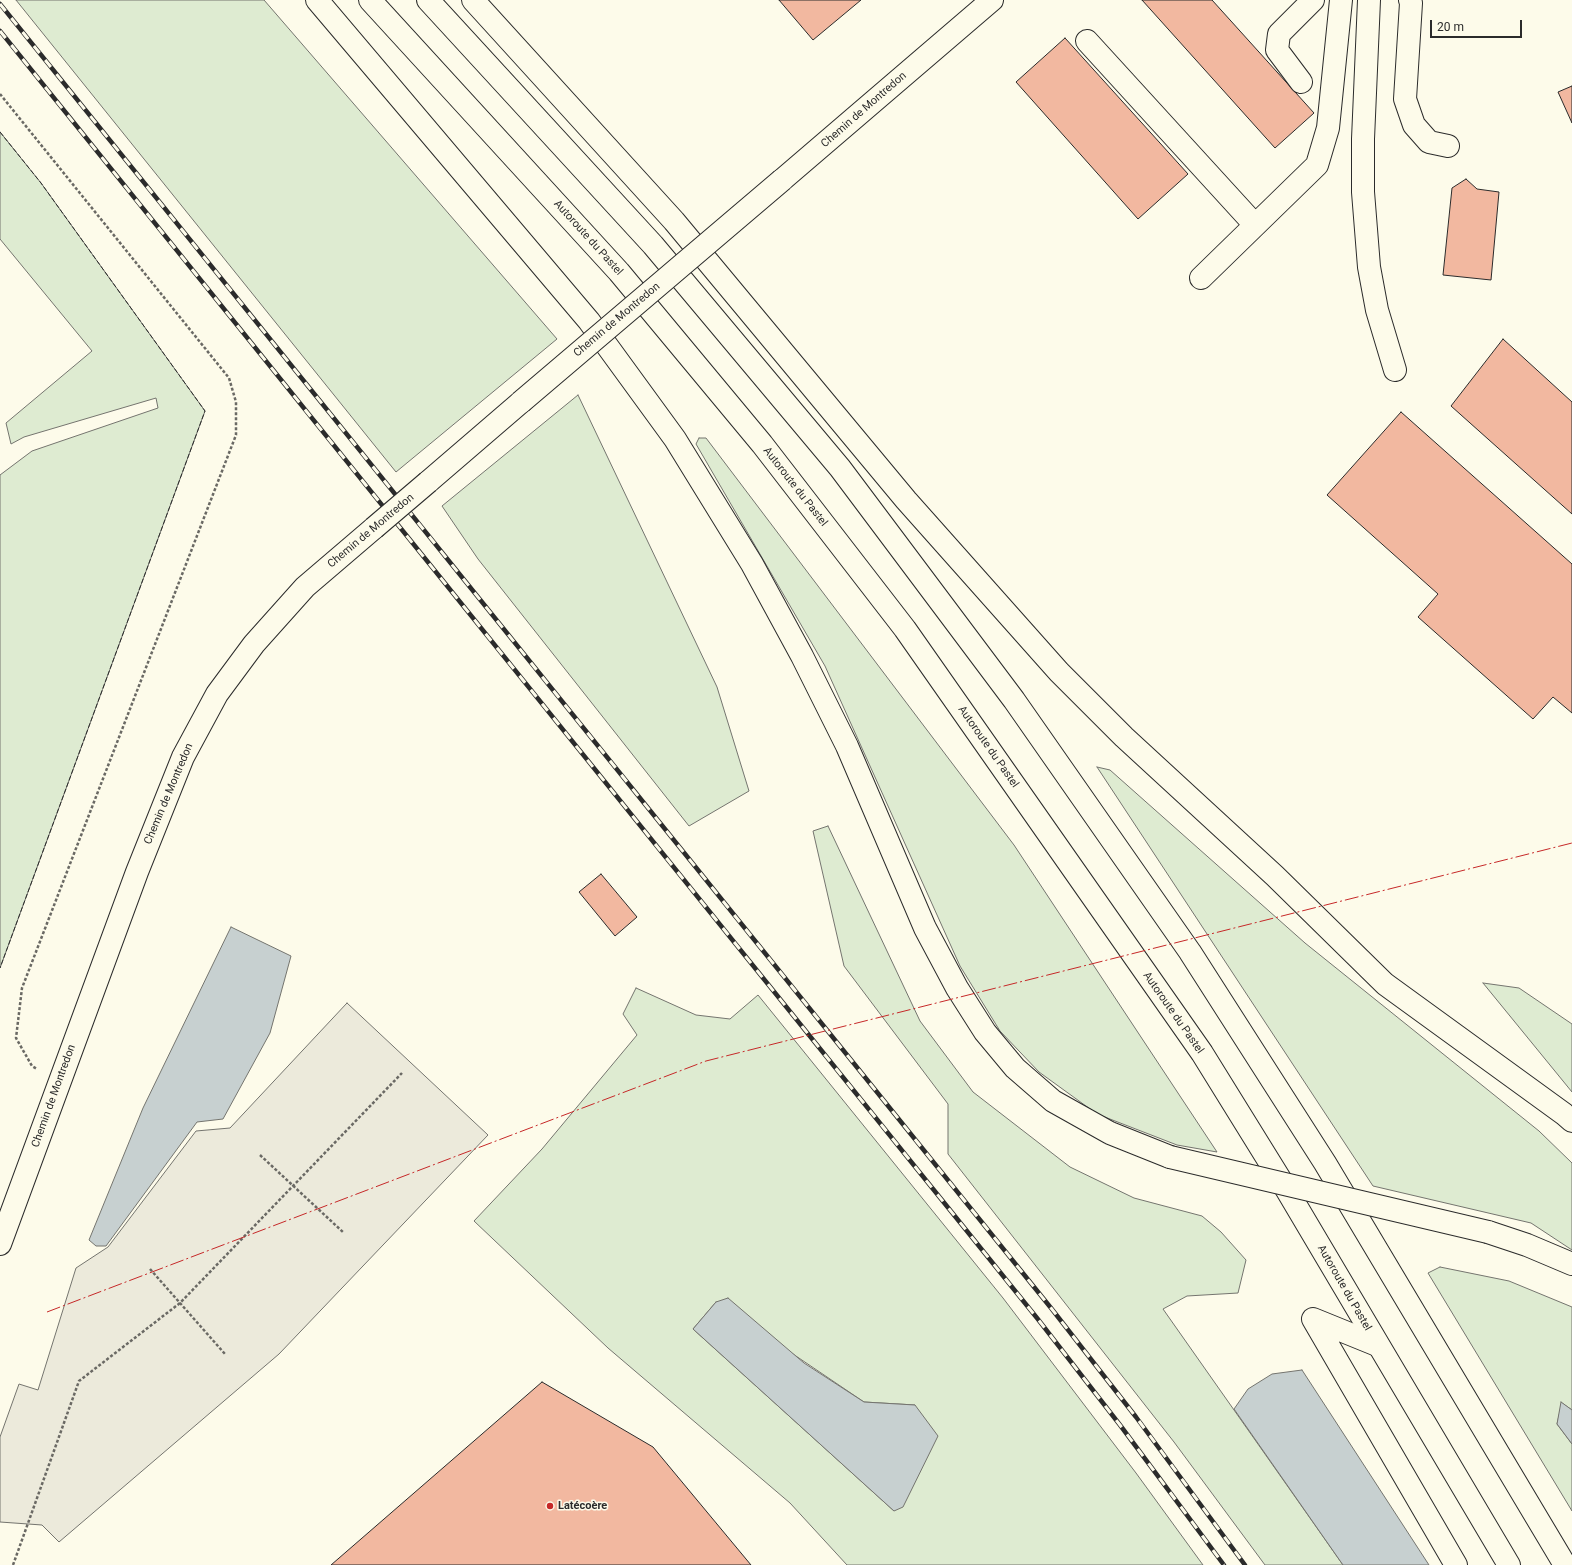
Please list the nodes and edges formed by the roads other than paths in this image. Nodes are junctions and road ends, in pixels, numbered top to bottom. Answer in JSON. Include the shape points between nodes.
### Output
{"nodes":[{"id":1,"x":317,"y":0,"type":"edge"},
{"id":2,"x":370,"y":0,"type":"edge"},
{"id":3,"x":428,"y":0,"type":"edge"},
{"id":4,"x":473,"y":0,"type":"edge"},
{"id":5,"x":992,"y":0,"type":"edge"},
{"id":6,"x":1313,"y":0,"type":"edge"},
{"id":7,"x":1341,"y":0,"type":"edge"},
{"id":8,"x":1369,"y":0,"type":"edge"},
{"id":9,"x":1410,"y":0,"type":"edge"},
{"id":10,"x":1087,"y":41,"type":"dead end"},
{"id":11,"x":1301,"y":82,"type":"dead end"},
{"id":12,"x":1448,"y":146,"type":"dead end"},
{"id":13,"x":1255,"y":225,"type":"junction"},
{"id":14,"x":1201,"y":278,"type":"dead end"},
{"id":15,"x":1395,"y":370,"type":"dead end"},
{"id":16,"x":1572,"y":1122,"type":"edge"},
{"id":17,"x":0,"y":1244,"type":"edge"},
{"id":18,"x":1572,"y":1264,"type":"edge"},
{"id":19,"x":1377,"y":1345,"type":"junction"},
{"id":20,"x":1456,"y":1565,"type":"edge"},
{"id":21,"x":1509,"y":1565,"type":"edge"},
{"id":22,"x":1565,"y":1565,"type":"edge"}],
"edges":[{"from":1,"to":18,"type":"main road","bridge":true,"via":[[589,320],[675,439],[752,564],[848,746],[925,928],[957,988],[985,1032],[1015,1068],[1053,1101],[1110,1133],[1170,1157],[1488,1232]]},
{"from":2,"to":19,"type":"main road","name":"Autoroute du Pastel","via":[[619,272],[762,444],[905,629],[1202,1053],[1285,1187]]},
{"from":3,"to":22,"type":"main road","via":[[653,245],[840,468],[1014,700],[1190,952],[1325,1163]]},
{"from":4,"to":16,"type":"main road","via":[[674,221],[906,500],[1059,672],[1124,737],[1275,876],[1385,984]]},
{"from":5,"to":17,"type":"main road","name":"Chemin de Montredon","bridge":true,"via":[[305,587],[254,644],[217,694],[183,757],[137,872]]},
{"from":6,"to":11,"type":"main road","via":[[1279,34],[1277,50]]},
{"from":7,"to":13,"type":"main road","via":[[1328,128],[1317,166]]},
{"from":8,"to":15,"type":"main road","via":[[1363,192],[1369,267],[1377,310]]},
{"from":9,"to":12,"type":"main road","via":[[1405,99],[1414,125],[1429,142]]},
{"from":10,"to":13,"type":"main road"},
{"from":13,"to":14,"type":"main road"},
{"from":19,"to":20,"type":"main road","via":[[1313,1319]]},
{"from":19,"to":21,"type":"main road","name":"Autoroute du Pastel"}]}
